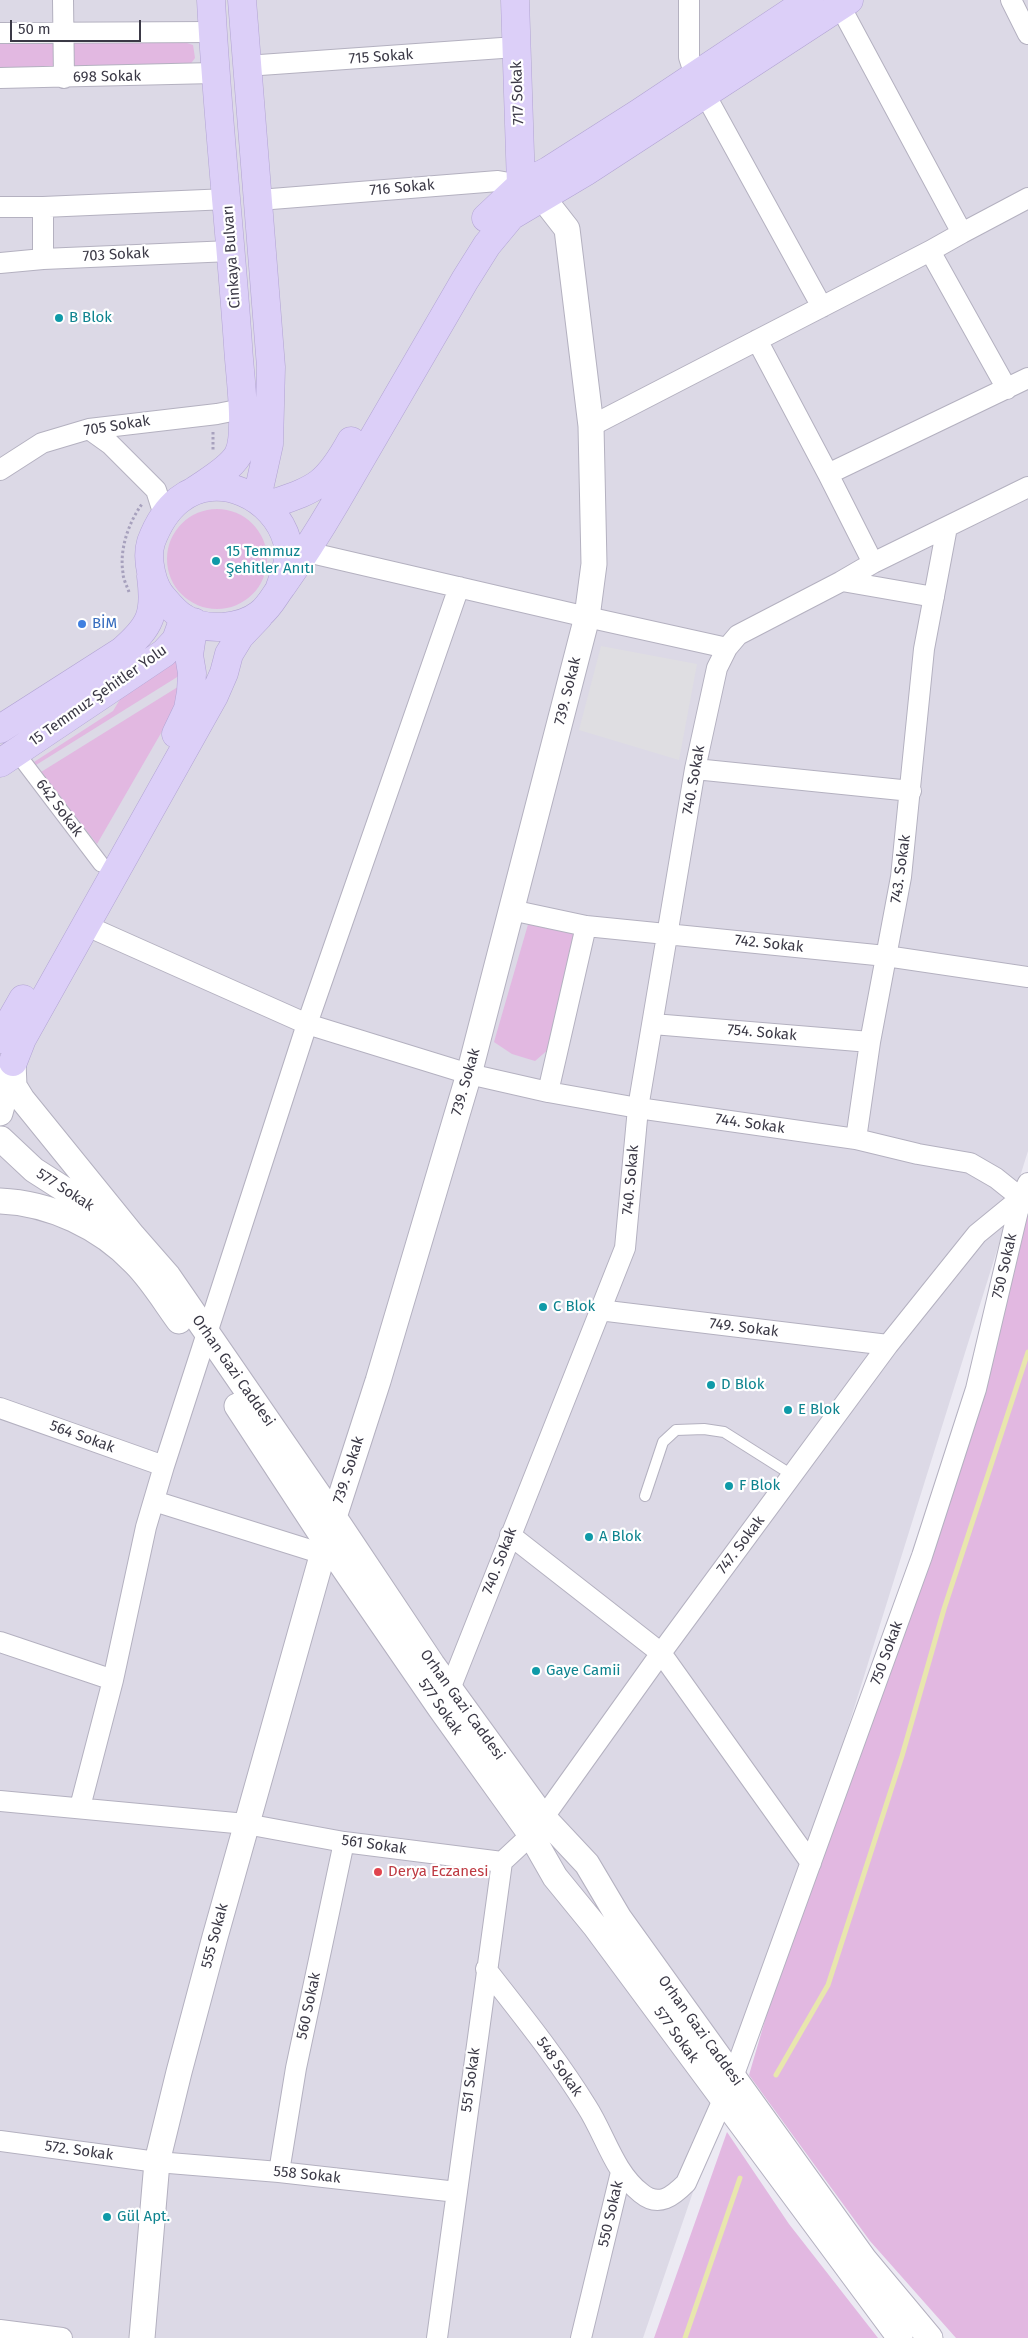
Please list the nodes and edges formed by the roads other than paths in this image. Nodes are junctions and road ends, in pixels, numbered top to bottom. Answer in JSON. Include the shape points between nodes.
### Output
{"nodes":[{"id":1,"x":63,"y":0,"type":"edge"},
{"id":2,"x":211,"y":0,"type":"edge"},
{"id":3,"x":242,"y":0,"type":"edge"},
{"id":4,"x":515,"y":0,"type":"edge"},
{"id":5,"x":689,"y":0,"type":"edge"},
{"id":6,"x":809,"y":0,"type":"edge"},
{"id":7,"x":1011,"y":0,"type":"edge"},
{"id":8,"x":844,"y":3,"type":"edge"},
{"id":9,"x":213,"y":32,"type":"junction"},
{"id":10,"x":0,"y":33,"type":"edge"},
{"id":11,"x":63,"y":34,"type":"junction"},
{"id":12,"x":1028,"y":34,"type":"edge"},
{"id":13,"x":516,"y":47,"type":"junction"},
{"id":14,"x":246,"y":66,"type":"junction"},
{"id":15,"x":214,"y":74,"type":"junction"},
{"id":16,"x":0,"y":78,"type":"edge"},
{"id":17,"x":64,"y":78,"type":"junction"},
{"id":18,"x":699,"y":85,"type":"junction"},
{"id":19,"x":532,"y":191,"type":"junction"},
{"id":20,"x":1028,"y":198,"type":"edge"},
{"id":21,"x":228,"y":199,"type":"junction"},
{"id":22,"x":259,"y":200,"type":"junction"},
{"id":23,"x":0,"y":207,"type":"edge"},
{"id":24,"x":43,"y":207,"type":"junction"},
{"id":25,"x":962,"y":233,"type":"junction"},
{"id":26,"x":231,"y":251,"type":"junction"},
{"id":27,"x":930,"y":251,"type":"junction"},
{"id":28,"x":42,"y":259,"type":"junction"},
{"id":29,"x":0,"y":263,"type":"edge"},
{"id":30,"x":822,"y":307,"type":"junction"},
{"id":31,"x":757,"y":340,"type":"junction"},
{"id":32,"x":1028,"y":378,"type":"edge"},
{"id":33,"x":1007,"y":389,"type":"junction"},
{"id":34,"x":229,"y":412,"type":"junction"},
{"id":35,"x":591,"y":426,"type":"junction"},
{"id":36,"x":89,"y":428,"type":"junction"},
{"id":37,"x":0,"y":470,"type":"edge"},
{"id":38,"x":828,"y":474,"type":"junction"},
{"id":39,"x":1028,"y":487,"type":"edge"},
{"id":40,"x":192,"y":493,"type":"junction"},
{"id":41,"x":262,"y":502,"type":"junction"},
{"id":42,"x":160,"y":503,"type":"junction"},
{"id":43,"x":947,"y":527,"type":"junction"},
{"id":44,"x":307,"y":552,"type":"junction"},
{"id":45,"x":873,"y":563,"type":"junction"},
{"id":46,"x":151,"y":572,"type":"junction"},
{"id":47,"x":842,"y":581,"type":"junction"},
{"id":48,"x":280,"y":587,"type":"junction"},
{"id":49,"x":458,"y":587,"type":"junction"},
{"id":50,"x":934,"y":597,"type":"junction"},
{"id":51,"x":259,"y":614,"type":"junction"},
{"id":52,"x":586,"y":617,"type":"junction"},
{"id":53,"x":189,"y":620,"type":"junction"},
{"id":54,"x":727,"y":648,"type":"junction"},
{"id":55,"x":0,"y":729,"type":"edge"},
{"id":56,"x":8,"y":758,"type":"edge"},
{"id":57,"x":695,"y":768,"type":"junction"},
{"id":58,"x":910,"y":791,"type":"junction"},
{"id":59,"x":101,"y":864,"type":"junction"},
{"id":60,"x":511,"y":910,"type":"junction"},
{"id":61,"x":87,"y":926,"type":"junction"},
{"id":62,"x":586,"y":926,"type":"junction"},
{"id":63,"x":668,"y":933,"type":"junction"},
{"id":64,"x":886,"y":956,"type":"junction"},
{"id":65,"x":1028,"y":978,"type":"edge"},
{"id":66,"x":307,"y":1024,"type":"junction"},
{"id":67,"x":654,"y":1024,"type":"junction"},
{"id":68,"x":6,"y":1035,"type":"edge"},
{"id":69,"x":870,"y":1042,"type":"junction"},
{"id":70,"x":469,"y":1074,"type":"junction"},
{"id":71,"x":548,"y":1092,"type":"junction"},
{"id":72,"x":638,"y":1108,"type":"junction"},
{"id":73,"x":0,"y":1113,"type":"edge"},
{"id":74,"x":856,"y":1139,"type":"junction"},
{"id":75,"x":0,"y":1144,"type":"edge"},
{"id":76,"x":1026,"y":1194,"type":"edge"},
{"id":77,"x":0,"y":1202,"type":"edge"},
{"id":78,"x":132,"y":1236,"type":"junction"},
{"id":79,"x":599,"y":1310,"type":"junction"},
{"id":80,"x":204,"y":1342,"type":"junction"},
{"id":81,"x":888,"y":1345,"type":"junction"},
{"id":82,"x":0,"y":1408,"type":"edge"},
{"id":83,"x":164,"y":1466,"type":"junction"},
{"id":84,"x":792,"y":1475,"type":"junction"},
{"id":85,"x":645,"y":1496,"type":"dead end"},
{"id":86,"x":154,"y":1501,"type":"junction"},
{"id":87,"x":334,"y":1518,"type":"junction"},
{"id":88,"x":510,"y":1536,"type":"junction"},
{"id":89,"x":325,"y":1548,"type":"junction"},
{"id":90,"x":0,"y":1642,"type":"edge"},
{"id":91,"x":661,"y":1653,"type":"junction"},
{"id":92,"x":113,"y":1680,"type":"junction"},
{"id":93,"x":450,"y":1689,"type":"junction"},
{"id":94,"x":0,"y":1801,"type":"edge"},
{"id":95,"x":80,"y":1807,"type":"junction"},
{"id":96,"x":246,"y":1824,"type":"junction"},
{"id":97,"x":537,"y":1826,"type":"junction"},
{"id":98,"x":344,"y":1842,"type":"junction"},
{"id":99,"x":502,"y":1862,"type":"junction"},
{"id":100,"x":811,"y":1862,"type":"junction"},
{"id":101,"x":486,"y":1969,"type":"junction"},
{"id":102,"x":733,"y":2077,"type":"junction"},
{"id":103,"x":722,"y":2099,"type":"junction"},
{"id":104,"x":1,"y":2146,"type":"edge"},
{"id":105,"x":157,"y":2162,"type":"junction"},
{"id":106,"x":279,"y":2172,"type":"junction"},
{"id":107,"x":621,"y":2172,"type":"junction"},
{"id":108,"x":457,"y":2192,"type":"junction"},
{"id":109,"x":0,"y":2330,"type":"edge"},
{"id":110,"x":62,"y":2338,"type":"edge"},
{"id":111,"x":142,"y":2338,"type":"edge"},
{"id":112,"x":437,"y":2338,"type":"edge"},
{"id":113,"x":581,"y":2338,"type":"edge"},
{"id":114,"x":900,"y":2338,"type":"edge"},
{"id":115,"x":930,"y":2338,"type":"edge"}],
"edges":[{"from":1,"to":11,"type":"street"},
{"from":2,"to":9,"type":"main road","name":"Cinkaya Bulvarı"},
{"from":3,"to":14,"type":"main road","name":"Cinkaya Bulvarı"},
{"from":4,"to":13,"type":"main road","name":"717 Sokak"},
{"from":5,"to":18,"type":"street","via":[[689,57]]},
{"from":6,"to":18,"type":"main road"},
{"from":7,"to":12,"type":"street"},
{"from":8,"to":18,"type":"main road"},
{"from":8,"to":25,"type":"street"},
{"from":9,"to":11,"type":"street"},
{"from":9,"to":15,"type":"main road","name":"Cinkaya Bulvarı"},
{"from":10,"to":11,"type":"street"},
{"from":11,"to":17,"type":"street"},
{"from":13,"to":14,"type":"street","name":"715 Sokak"},
{"from":13,"to":19,"type":"main road","name":"717 Sokak"},
{"from":14,"to":22,"type":"main road","name":"Cinkaya Bulvarı"},
{"from":15,"to":17,"type":"street","name":"698 Sokak"},
{"from":15,"to":21,"type":"main road","name":"Cinkaya Bulvarı"},
{"from":16,"to":17,"type":"street","name":"698 Sokak"},
{"from":18,"to":19,"type":"main road","via":[[585,172]]},
{"from":18,"to":30,"type":"street"},
{"from":19,"to":22,"type":"street","name":"716 Sokak","via":[[498,181]]},
{"from":19,"to":35,"type":"street","name":"739. Sokak","via":[[567,229]]},
{"from":19,"to":41,"type":"main road","via":[[484,221],[454,263],[346,450],[326,478],[310,490]]},
{"from":19,"to":44,"type":"main road","via":[[488,245]]},
{"from":20,"to":25,"type":"street"},
{"from":21,"to":24,"type":"street"},
{"from":21,"to":26,"type":"main road","name":"Cinkaya Bulvarı"},
{"from":22,"to":41,"type":"main road","name":"Cinkaya Bulvarı","via":[[271,366],[269,444]]},
{"from":23,"to":24,"type":"street"},
{"from":24,"to":28,"type":"street"},
{"from":25,"to":27,"type":"street"},
{"from":26,"to":28,"type":"street","name":"703 Sokak"},
{"from":26,"to":34,"type":"main road","name":"Cinkaya Bulvarı"},
{"from":27,"to":30,"type":"street"},
{"from":27,"to":33,"type":"street"},
{"from":28,"to":29,"type":"street","name":"703 Sokak"},
{"from":30,"to":31,"type":"street"},
{"from":31,"to":35,"type":"street"},
{"from":31,"to":38,"type":"street"},
{"from":32,"to":33,"type":"street"},
{"from":33,"to":38,"type":"street"},
{"from":34,"to":36,"type":"street","name":"705 Sokak"},
{"from":34,"to":40,"type":"main road","name":"Cinkaya Bulvarı","via":[[242,442],[238,455]]},
{"from":35,"to":52,"type":"street","name":"739. Sokak","via":[[594,564]]},
{"from":36,"to":37,"type":"street","name":"705 Sokak","via":[[42,443]]},
{"from":36,"to":42,"type":"street","via":[[110,444]]},
{"from":38,"to":45,"type":"street"},
{"from":39,"to":43,"type":"street"},
{"from":40,"to":41,"type":"main road","via":[[204,488],[232,488]]},
{"from":40,"to":42,"type":"main road"},
{"from":41,"to":48,"type":"main road","via":[[277,517],[288,542],[288,565]]},
{"from":42,"to":46,"type":"main road","via":[[160,519],[150,545]]},
{"from":43,"to":45,"type":"street"},
{"from":43,"to":50,"type":"street","name":"743. Sokak"},
{"from":44,"to":48,"type":"main road"},
{"from":44,"to":49,"type":"street"},
{"from":45,"to":47,"type":"street"},
{"from":46,"to":53,"type":"main road","via":[[162,598]]},
{"from":46,"to":55,"type":"main road","name":"15 Temmuz Şehitler Yolu","via":[[152,614],[137,638],[122,651]]},
{"from":47,"to":50,"type":"street"},
{"from":47,"to":54,"type":"street","via":[[738,635]]},
{"from":48,"to":51,"type":"main road","via":[[272,602]]},
{"from":49,"to":52,"type":"street"},
{"from":49,"to":66,"type":"street"},
{"from":50,"to":58,"type":"street","name":"743. Sokak","via":[[924,649]]},
{"from":51,"to":53,"type":"main road","via":[[234,626],[207,626]]},
{"from":51,"to":61,"type":"main road","via":[[229,654],[214,696]]},
{"from":52,"to":54,"type":"street"},
{"from":52,"to":60,"type":"street","name":"739. Sokak"},
{"from":53,"to":56,"type":"main road","name":"15 Temmuz Şehitler Yolu","via":[[164,653]]},
{"from":53,"to":59,"type":"main road","via":[[192,673],[188,709]]},
{"from":54,"to":57,"type":"street","name":"740. Sokak","via":[[717,668]]},
{"from":56,"to":59,"type":"street","name":"642 Sokak"},
{"from":57,"to":58,"type":"street"},
{"from":57,"to":63,"type":"street","name":"740. Sokak"},
{"from":58,"to":64,"type":"street","name":"743. Sokak","via":[[901,877]]},
{"from":59,"to":68,"type":"main road"},
{"from":60,"to":62,"type":"street","name":"742. Sokak"},
{"from":60,"to":70,"type":"street","name":"739. Sokak"},
{"from":61,"to":66,"type":"street","name":"744. Sokak"},
{"from":61,"to":68,"type":"main road","via":[[22,1039]]},
{"from":62,"to":63,"type":"street","name":"742. Sokak"},
{"from":62,"to":71,"type":"street"},
{"from":63,"to":64,"type":"street","name":"742. Sokak"},
{"from":63,"to":67,"type":"street","name":"740. Sokak"},
{"from":64,"to":65,"type":"street","name":"742. Sokak"},
{"from":64,"to":69,"type":"street","name":"743. Sokak"},
{"from":66,"to":70,"type":"street","name":"744. Sokak"},
{"from":66,"to":80,"type":"street"},
{"from":67,"to":69,"type":"street","name":"754. Sokak"},
{"from":67,"to":72,"type":"street","name":"740. Sokak"},
{"from":68,"to":73,"type":"street"},
{"from":68,"to":78,"type":"street","name":"Orhan Gazi Caddesi","via":[[14,1086],[22,1099]]},
{"from":69,"to":74,"type":"street","name":"743. Sokak"},
{"from":70,"to":71,"type":"street","name":"744. Sokak"},
{"from":70,"to":87,"type":"street","name":"739. Sokak"},
{"from":71,"to":72,"type":"street","name":"744. Sokak"},
{"from":72,"to":74,"type":"street","name":"744. Sokak"},
{"from":72,"to":79,"type":"street","name":"740. Sokak","via":[[625,1248]]},
{"from":74,"to":76,"type":"street","name":"744. Sokak","via":[[970,1163]]},
{"from":75,"to":78,"type":"street","name":"577 Sokak"},
{"from":76,"to":81,"type":"street","name":"747. Sokak","via":[[976,1234]]},
{"from":76,"to":100,"type":"street","name":"750 Sokak","via":[[976,1389],[918,1566]]},
{"from":77,"to":80,"type":"street","name":"577 Sokak","via":[[44,1208],[80,1221],[123,1251],[168,1306]]},
{"from":78,"to":80,"type":"street","name":"Orhan Gazi Caddesi","via":[[168,1276]]},
{"from":79,"to":81,"type":"street","name":"749. Sokak"},
{"from":79,"to":88,"type":"street","name":"740. Sokak"},
{"from":80,"to":83,"type":"street"},
{"from":80,"to":87,"type":"street","name":"Orhan Gazi Caddesi"},
{"from":80,"to":89,"type":"street","name":"577 Sokak"},
{"from":81,"to":84,"type":"street","name":"747. Sokak"},
{"from":82,"to":83,"type":"street","name":"564 Sokak"},
{"from":83,"to":86,"type":"street"},
{"from":84,"to":85,"type":"lane","via":[[724,1432],[676,1430],[663,1442]]},
{"from":84,"to":91,"type":"street","name":"747. Sokak"},
{"from":86,"to":89,"type":"street"},
{"from":86,"to":92,"type":"street"},
{"from":87,"to":89,"type":"street","name":"739. Sokak"},
{"from":87,"to":93,"type":"street","name":"Orhan Gazi Caddesi"},
{"from":88,"to":91,"type":"street"},
{"from":88,"to":93,"type":"street","name":"740. Sokak"},
{"from":89,"to":96,"type":"street","name":"555 Sokak"},
{"from":89,"to":97,"type":"street","name":"577 Sokak","via":[[440,1708]]},
{"from":90,"to":92,"type":"street"},
{"from":91,"to":97,"type":"street","name":"747. Sokak"},
{"from":91,"to":100,"type":"street"},
{"from":92,"to":95,"type":"street"},
{"from":93,"to":97,"type":"street","name":"Orhan Gazi Caddesi"},
{"from":94,"to":95,"type":"street","name":"561 Sokak"},
{"from":95,"to":96,"type":"street","name":"561 Sokak"},
{"from":96,"to":98,"type":"street","name":"561 Sokak"},
{"from":96,"to":105,"type":"street","name":"555 Sokak"},
{"from":97,"to":99,"type":"street"},
{"from":97,"to":102,"type":"street","name":"Orhan Gazi Caddesi","via":[[555,1831],[587,1864],[619,1918]]},
{"from":97,"to":103,"type":"street","name":"577 Sokak","via":[[554,1877],[595,1926]]},
{"from":98,"to":99,"type":"street","name":"561 Sokak"},
{"from":98,"to":106,"type":"street","name":"560 Sokak","via":[[296,2068]]},
{"from":99,"to":101,"type":"street","name":"551 Sokak"},
{"from":100,"to":102,"type":"street","name":"750 Sokak"},
{"from":101,"to":107,"type":"street","name":"548 Sokak","via":[[555,2058],[588,2108]]},
{"from":101,"to":108,"type":"street","name":"551 Sokak"},
{"from":102,"to":103,"type":"street","name":"750 Sokak"},
{"from":102,"to":115,"type":"street","name":"Orhan Gazi Caddesi","via":[[864,2258]]},
{"from":103,"to":107,"type":"street","name":"550 Sokak","via":[[686,2183],[675,2194],[665,2200],[656,2200],[642,2194]]},
{"from":103,"to":114,"type":"street","name":"Orhan Gazi Caddesi"},
{"from":104,"to":105,"type":"street","name":"572. Sokak"},
{"from":105,"to":106,"type":"street","name":"558 Sokak"},
{"from":105,"to":111,"type":"street","name":"555 Sokak"},
{"from":106,"to":108,"type":"street","name":"558 Sokak"},
{"from":107,"to":113,"type":"street","name":"550 Sokak"},
{"from":108,"to":112,"type":"street","name":"551 Sokak"},
{"from":109,"to":110,"type":"street"}]}
